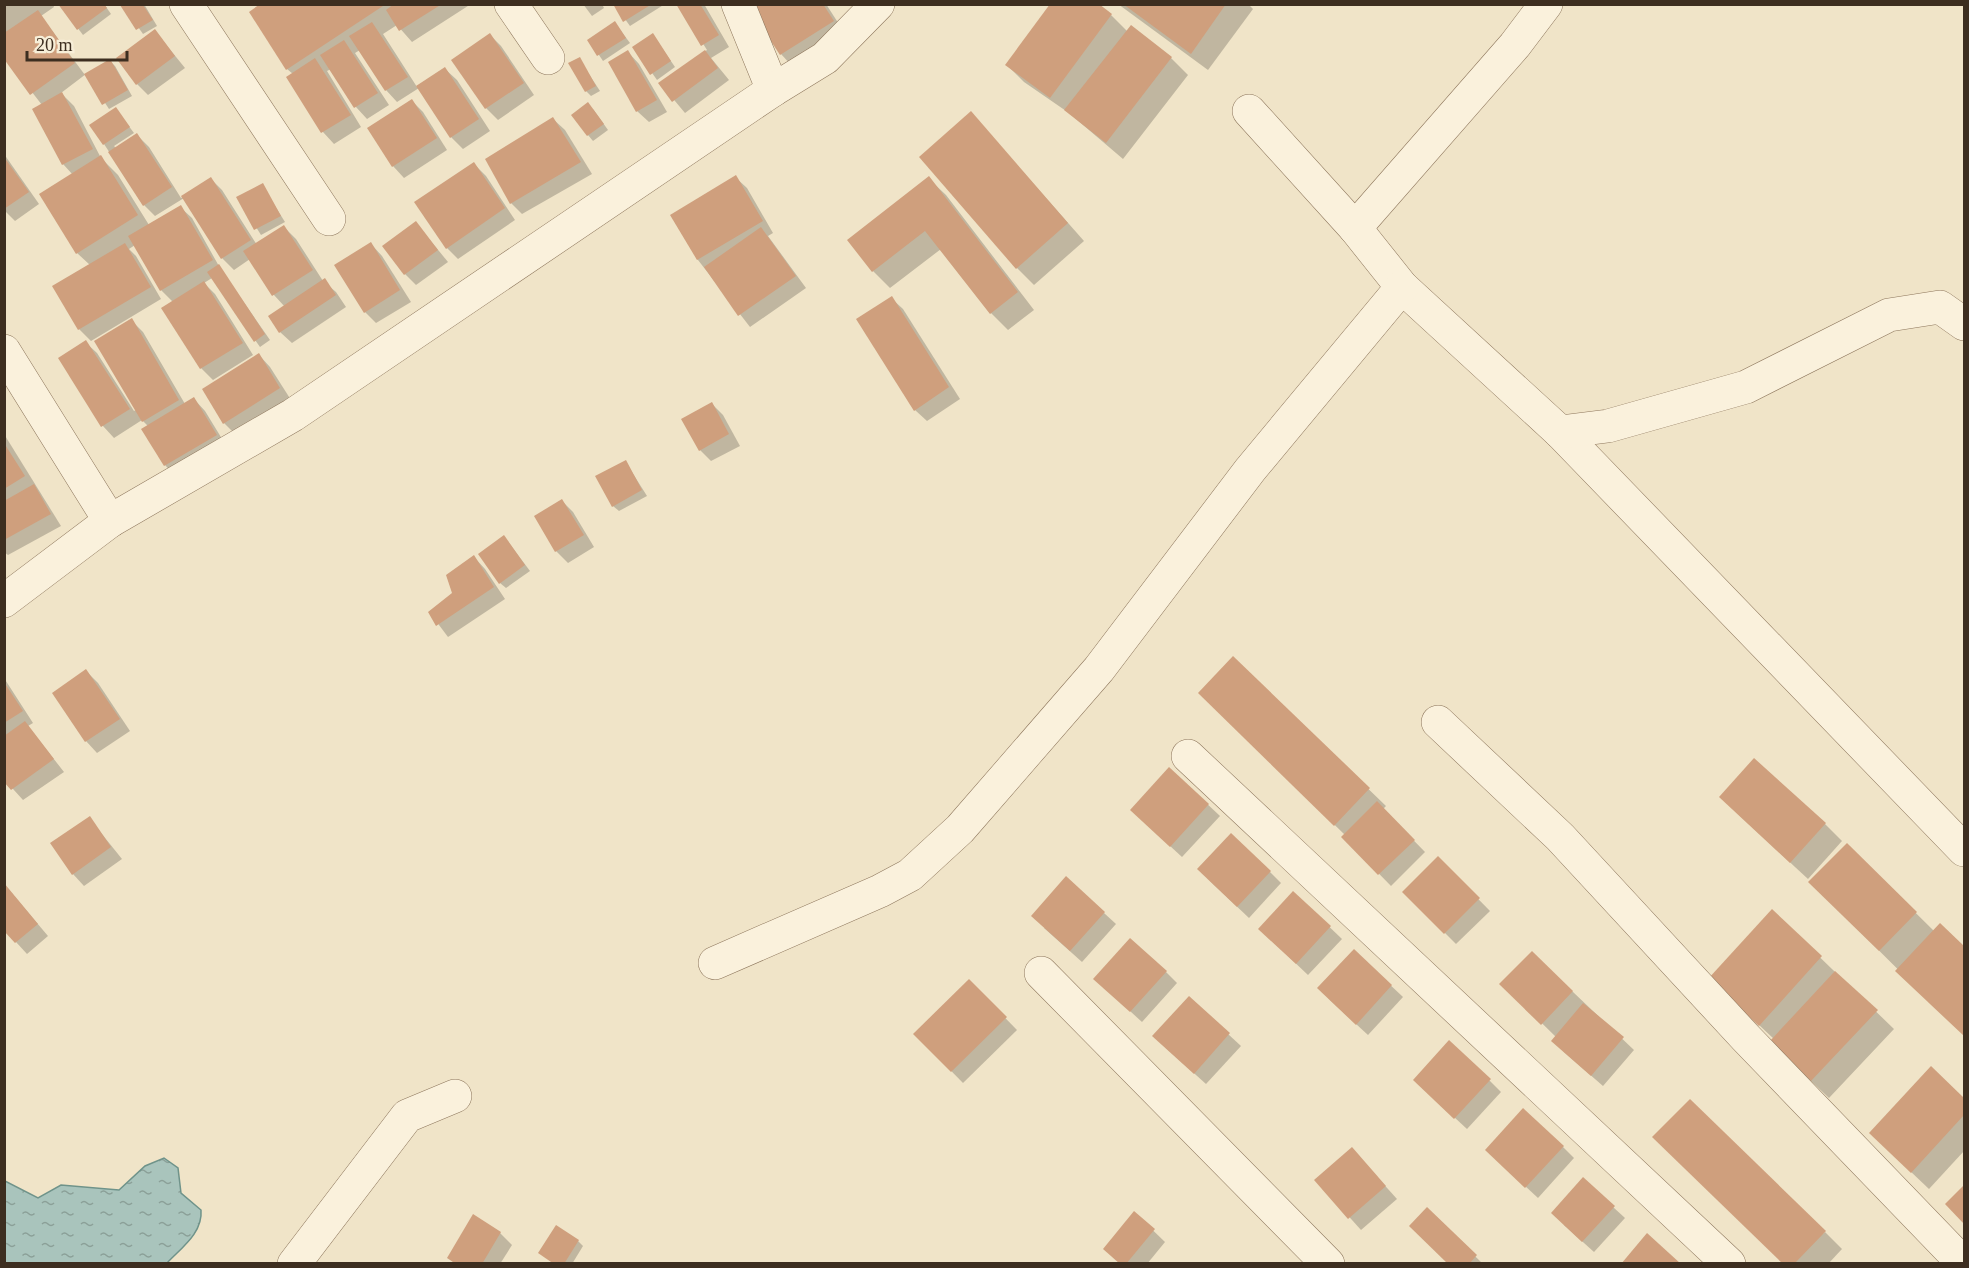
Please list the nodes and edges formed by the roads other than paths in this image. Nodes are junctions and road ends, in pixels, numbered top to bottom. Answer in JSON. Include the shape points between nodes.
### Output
{"nodes":[{"id":1,"x":186,"y":4,"type":"edge"},
{"id":2,"x":511,"y":4,"type":"edge"},
{"id":3,"x":738,"y":4,"type":"edge"},
{"id":4,"x":878,"y":4,"type":"edge"},
{"id":5,"x":1546,"y":4,"type":"edge"},
{"id":6,"x":548,"y":58,"type":"dead end"},
{"id":7,"x":773,"y":90,"type":"junction"},
{"id":8,"x":1249,"y":111,"type":"dead end"},
{"id":9,"x":329,"y":219,"type":"dead end"},
{"id":10,"x":1355,"y":228,"type":"junction"},
{"id":11,"x":1402,"y":287,"type":"junction"},
{"id":12,"x":1965,"y":324,"type":"edge"},
{"id":13,"x":4,"y":351,"type":"edge"},
{"id":14,"x":1560,"y":432,"type":"junction"},
{"id":15,"x":110,"y":521,"type":"junction"},
{"id":16,"x":4,"y":602,"type":"edge"},
{"id":17,"x":1438,"y":722,"type":"dead end"},
{"id":18,"x":1188,"y":756,"type":"dead end"},
{"id":19,"x":1965,"y":850,"type":"edge"},
{"id":20,"x":715,"y":963,"type":"dead end"},
{"id":21,"x":1041,"y":973,"type":"dead end"},
{"id":22,"x":455,"y":1096,"type":"dead end"},
{"id":23,"x":294,"y":1263,"type":"edge"},
{"id":24,"x":1328,"y":1263,"type":"edge"},
{"id":25,"x":1729,"y":1263,"type":"edge"},
{"id":26,"x":1964,"y":1263,"type":"edge"}],
"edges":[{"from":1,"to":9,"type":"street"},
{"from":2,"to":6,"type":"street"},
{"from":3,"to":7,"type":"street"},
{"from":4,"to":7,"type":"street","via":[[825,58]]},
{"from":5,"to":10,"type":"street","via":[[1515,45]]},
{"from":7,"to":15,"type":"street","via":[[293,415]]},
{"from":8,"to":10,"type":"street"},
{"from":10,"to":11,"type":"street"},
{"from":11,"to":14,"type":"street"},
{"from":11,"to":20,"type":"street","via":[[1250,470],[1099,669],[960,829],[910,875]]},
{"from":12,"to":14,"type":"street","via":[[1940,307],[1889,315],[1746,387],[1608,426]]},
{"from":13,"to":15,"type":"street"},
{"from":14,"to":19,"type":"street"},
{"from":15,"to":16,"type":"street"},
{"from":17,"to":26,"type":"street","via":[[1560,837],[1746,1038]]},
{"from":18,"to":25,"type":"street"},
{"from":21,"to":24,"type":"street"},
{"from":22,"to":23,"type":"street","via":[[407,1116]]}]}
